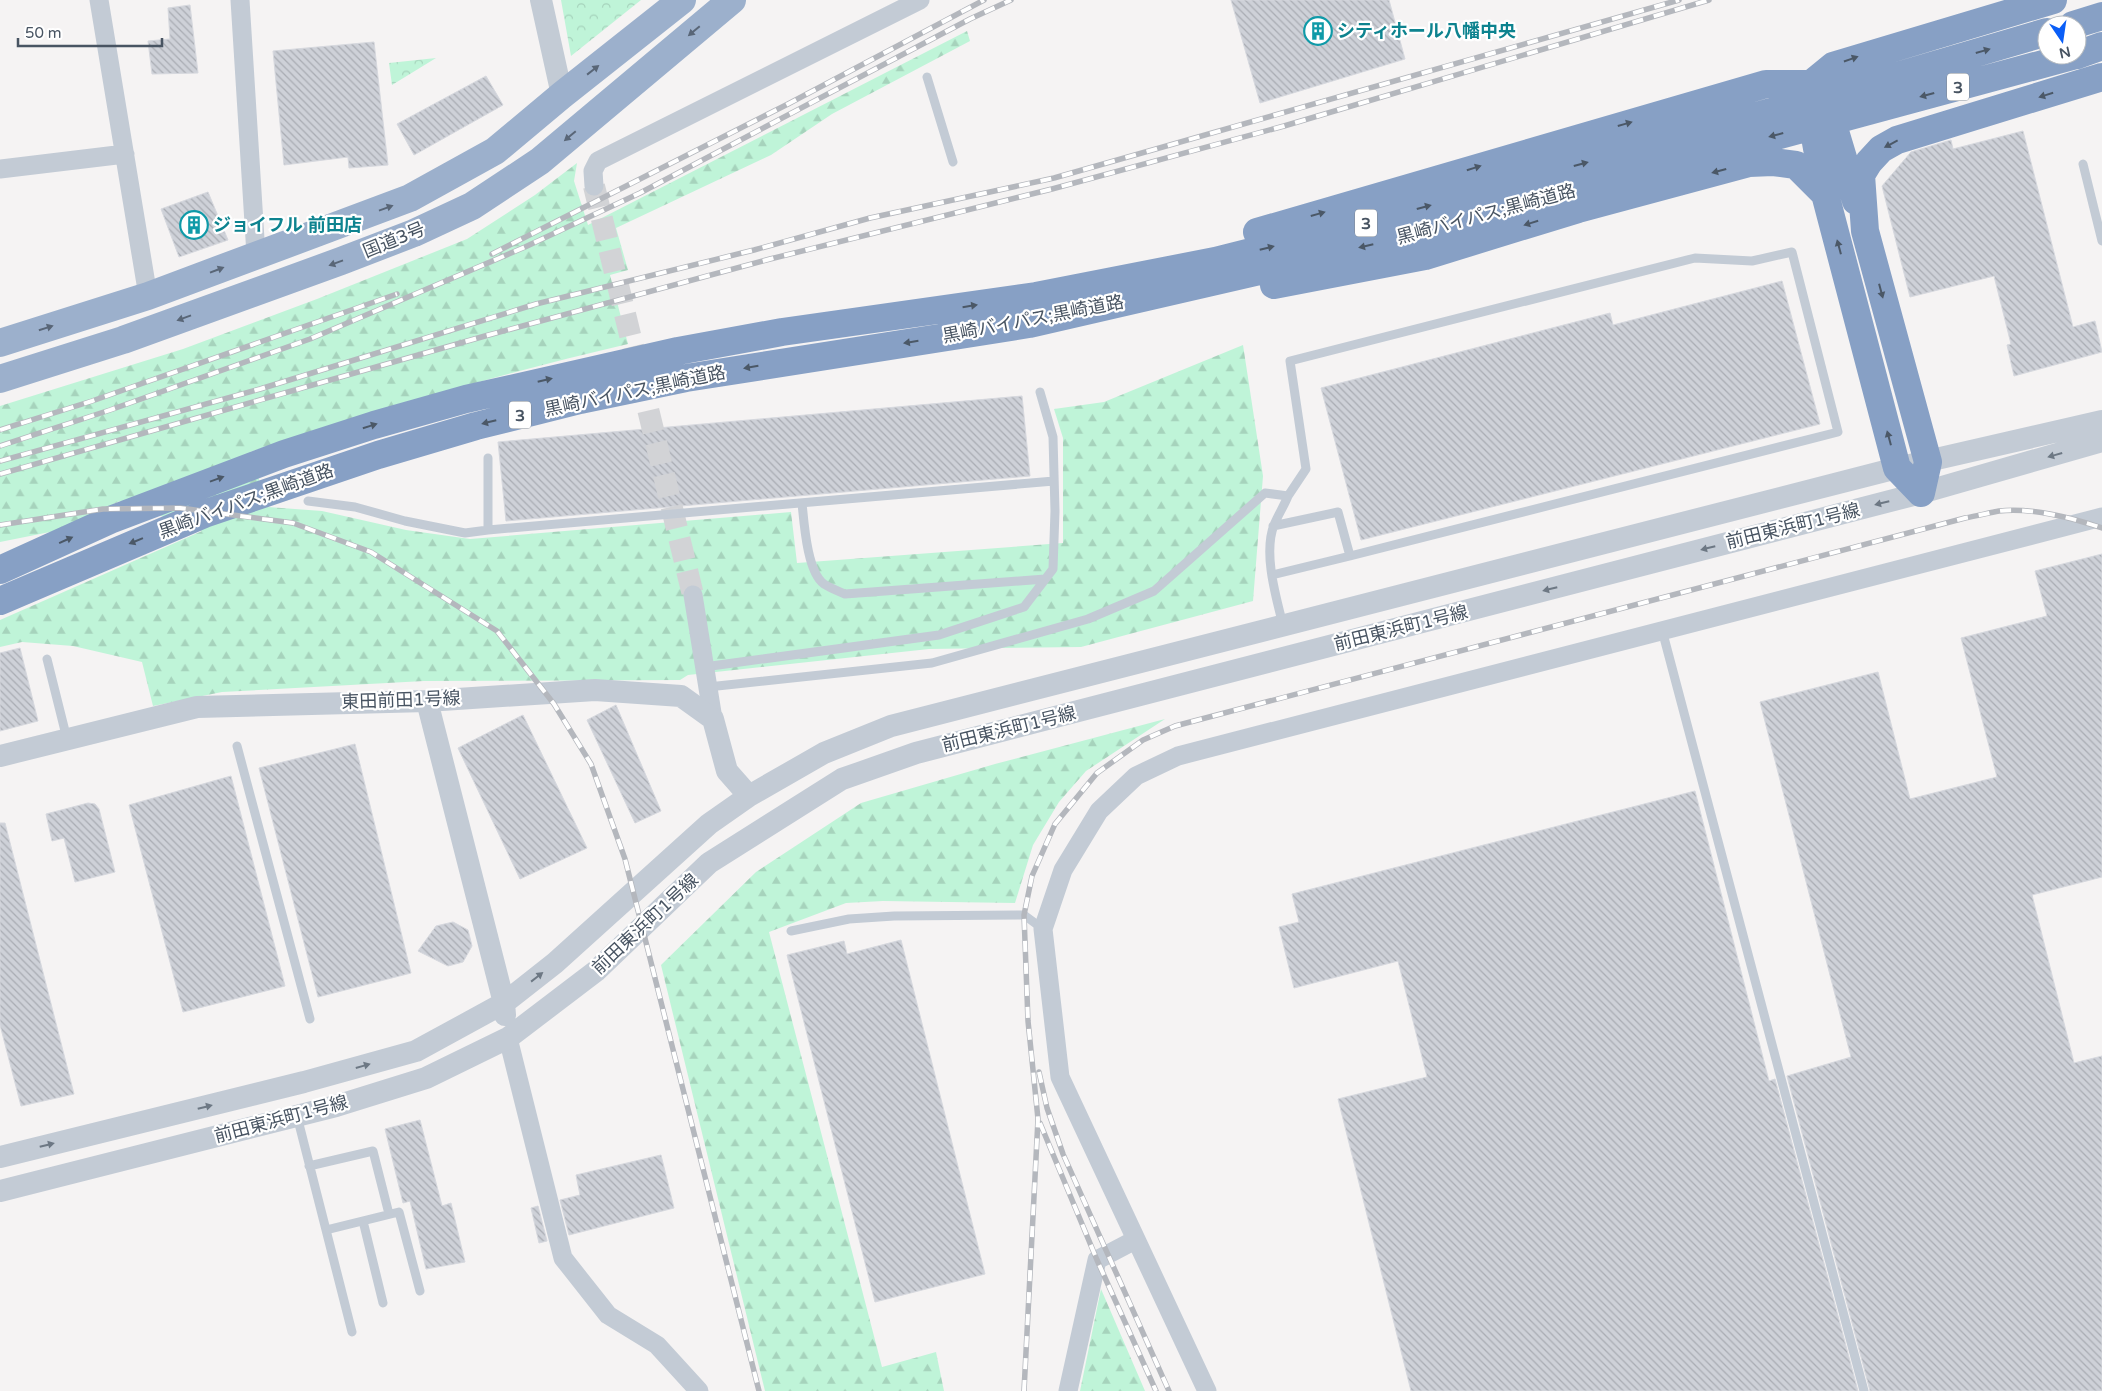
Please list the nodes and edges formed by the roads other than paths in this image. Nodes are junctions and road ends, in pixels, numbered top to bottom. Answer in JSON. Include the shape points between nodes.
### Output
{"nodes":[{"id":1,"x":99,"y":0,"type":"edge"},
{"id":2,"x":240,"y":0,"type":"edge"},
{"id":3,"x":541,"y":0,"type":"edge"},
{"id":4,"x":682,"y":0,"type":"edge"},
{"id":5,"x":732,"y":0,"type":"edge"},
{"id":6,"x":920,"y":0,"type":"edge"},
{"id":7,"x":2053,"y":0,"type":"edge"},
{"id":8,"x":2102,"y":16,"type":"edge"},
{"id":9,"x":2087,"y":20,"type":"edge"},
{"id":10,"x":2037,"y":35,"type":"edge"},
{"id":11,"x":2102,"y":46,"type":"edge"},
{"id":12,"x":2087,"y":51,"type":"edge"},
{"id":13,"x":2039,"y":65,"type":"edge"},
{"id":14,"x":927,"y":77,"type":"dead end"},
{"id":15,"x":2097,"y":79,"type":"edge"},
{"id":16,"x":1810,"y":84,"type":"junction"},
{"id":17,"x":562,"y":94,"type":"junction"},
{"id":18,"x":125,"y":154,"type":"junction"},
{"id":19,"x":954,"y":162,"type":"dead end"},
{"id":20,"x":2083,"y":164,"type":"dead end"},
{"id":21,"x":0,"y":169,"type":"edge"},
{"id":22,"x":594,"y":186,"type":"tunnel mouth"},
{"id":23,"x":1825,"y":194,"type":"junction"},
{"id":24,"x":1865,"y":231,"type":"junction"},
{"id":25,"x":2102,"y":241,"type":"edge"},
{"id":26,"x":256,"y":255,"type":"junction"},
{"id":27,"x":148,"y":296,"type":"junction"},
{"id":28,"x":1036,"y":296,"type":"junction"},
{"id":29,"x":1029,"y":324,"type":"junction"},
{"id":30,"x":0,"y":343,"type":"edge"},
{"id":31,"x":0,"y":379,"type":"edge"},
{"id":32,"x":1040,"y":392,"type":"dead end"},
{"id":33,"x":2102,"y":421,"type":"edge"},
{"id":34,"x":2102,"y":441,"type":"edge"},
{"id":35,"x":488,"y":458,"type":"dead end"},
{"id":36,"x":1928,"y":462,"type":"junction"},
{"id":37,"x":1897,"y":468,"type":"junction"},
{"id":38,"x":1054,"y":481,"type":"junction"},
{"id":39,"x":1921,"y":493,"type":"junction"},
{"id":40,"x":1288,"y":496,"type":"junction"},
{"id":41,"x":308,"y":501,"type":"dead end"},
{"id":42,"x":802,"y":503,"type":"junction"},
{"id":43,"x":2102,"y":517,"type":"edge"},
{"id":44,"x":1274,"y":526,"type":"junction"},
{"id":45,"x":488,"y":530,"type":"junction"},
{"id":46,"x":1350,"y":556,"type":"junction"},
{"id":47,"x":11,"y":565,"type":"edge"},
{"id":48,"x":1272,"y":575,"type":"junction"},
{"id":49,"x":1045,"y":579,"type":"junction"},
{"id":50,"x":693,"y":595,"type":"tunnel mouth"},
{"id":51,"x":0,"y":601,"type":"edge"},
{"id":52,"x":1283,"y":625,"type":"junction"},
{"id":53,"x":1662,"y":630,"type":"junction"},
{"id":54,"x":47,"y":659,"type":"dead end"},
{"id":55,"x":704,"y":667,"type":"junction"},
{"id":56,"x":708,"y":687,"type":"junction"},
{"id":57,"x":427,"y":701,"type":"junction"},
{"id":58,"x":713,"y":719,"type":"junction"},
{"id":59,"x":67,"y":739,"type":"junction"},
{"id":60,"x":237,"y":746,"type":"dead end"},
{"id":61,"x":0,"y":756,"type":"edge"},
{"id":62,"x":749,"y":796,"type":"junction"},
{"id":63,"x":1043,"y":929,"type":"junction"},
{"id":64,"x":791,"y":930,"type":"dead end"},
{"id":65,"x":504,"y":1003,"type":"junction"},
{"id":66,"x":310,"y":1019,"type":"dead end"},
{"id":67,"x":508,"y":1038,"type":"junction"},
{"id":68,"x":297,"y":1116,"type":"junction"},
{"id":69,"x":0,"y":1157,"type":"edge"},
{"id":70,"x":309,"y":1166,"type":"junction"},
{"id":71,"x":0,"y":1191,"type":"edge"},
{"id":72,"x":388,"y":1214,"type":"junction"},
{"id":73,"x":363,"y":1221,"type":"junction"},
{"id":74,"x":326,"y":1230,"type":"junction"},
{"id":75,"x":1136,"y":1240,"type":"junction"},
{"id":76,"x":420,"y":1291,"type":"dead end"},
{"id":77,"x":383,"y":1303,"type":"dead end"},
{"id":78,"x":352,"y":1332,"type":"dead end"},
{"id":79,"x":699,"y":1391,"type":"edge"},
{"id":80,"x":1068,"y":1391,"type":"edge"},
{"id":81,"x":1207,"y":1391,"type":"edge"},
{"id":82,"x":1864,"y":1391,"type":"edge"}],
"edges":[{"from":1,"to":18,"type":"street"},
{"from":2,"to":26,"type":"street"},
{"from":3,"to":17,"type":"street"},
{"from":17,"to":4,"type":"highway","name":"国道3号","one_way":true},
{"from":5,"to":31,"type":"highway","name":"国道3号","one_way":true,"via":[[540,161],[472,206],[414,234],[341,261],[123,340]]},
{"from":6,"to":22,"type":"street","via":[[603,157],[593,172]]},
{"from":16,"to":7,"type":"highway","one_way":true,"via":[[1833,66]]},
{"from":8,"to":9,"type":"highway"},
{"from":28,"to":10,"type":"highway","name":"黒崎バイパス;黒崎道路","number":"3","one_way":true,"via":[[1215,261],[1375,221]]},
{"from":11,"to":12,"type":"highway","name":"黒崎バイパス;黒崎道路","number":"3"},
{"from":13,"to":29,"type":"highway","name":"黒崎バイパス;黒崎道路","number":"3","one_way":true,"via":[[1381,243]]},
{"from":14,"to":19,"type":"lane"},
{"from":15,"to":24,"type":"highway","one_way":true,"via":[[1918,133],[1882,149],[1861,175]]},
{"from":16,"to":23,"type":"highway","via":[[1810,112]]},
{"from":16,"to":24,"type":"highway","via":[[1828,108]]},
{"from":28,"to":16,"type":"highway","one_way":true,"via":[[1766,84]]},
{"from":26,"to":17,"type":"highway","name":"国道3号","one_way":true,"via":[[410,198],[495,150]]},
{"from":18,"to":21,"type":"street"},
{"from":18,"to":27,"type":"street"},
{"from":20,"to":25,"type":"lane"},
{"from":23,"to":29,"type":"highway","one_way":true,"via":[[1796,165],[1749,163],[1578,208],[1425,256],[1294,282],[1164,300]]},
{"from":37,"to":23,"type":"highway","one_way":true},
{"from":24,"to":36,"type":"highway","one_way":true},
{"from":27,"to":26,"type":"highway","name":"国道3号","one_way":true},
{"from":30,"to":27,"type":"highway","name":"国道3号","one_way":true},
{"from":47,"to":28,"type":"highway","name":"黒崎バイパス;黒崎道路","number":"3","one_way":true,"via":[[110,520],[284,454],[466,399],[678,350]]},
{"from":29,"to":51,"type":"highway","name":"黒崎バイパス;黒崎道路","number":"3","one_way":true,"via":[[686,378],[476,426],[204,514]]},
{"from":32,"to":38,"type":"lane","via":[[1053,437]]},
{"from":33,"to":36,"type":"street","name":"前田東浜町1号線"},
{"from":34,"to":39,"type":"street","name":"前田東浜町1号線","one_way":true},
{"from":35,"to":45,"type":"lane"},
{"from":36,"to":37,"type":"street","name":"前田東浜町1号線"},
{"from":36,"to":39,"type":"highway"},
{"from":37,"to":39,"type":"highway"},
{"from":37,"to":52,"type":"street","name":"前田東浜町1号線"},
{"from":38,"to":42,"type":"lane"},
{"from":38,"to":49,"type":"lane","via":[[1053,569]]},
{"from":39,"to":67,"type":"street","name":"前田東浜町1号線","one_way":true,"via":[[916,753],[842,779],[709,863],[596,971]]},
{"from":40,"to":44,"type":"lane"},
{"from":40,"to":46,"type":"lane","via":[[1306,469],[1290,361],[1695,258],[1752,261],[1792,252],[1838,432]]},
{"from":40,"to":56,"type":"lane","via":[[1265,493],[1154,591],[1088,619],[932,663]]},
{"from":41,"to":45,"type":"lane","via":[[355,507],[405,521],[465,532]]},
{"from":42,"to":45,"type":"lane"},
{"from":42,"to":49,"type":"lane","via":[[806,546],[813,566],[822,583],[845,594]]},
{"from":43,"to":53,"type":"street"},
{"from":44,"to":46,"type":"lane","via":[[1338,512]]},
{"from":44,"to":48,"type":"lane","via":[[1270,558]]},
{"from":46,"to":48,"type":"lane"},
{"from":48,"to":52,"type":"lane"},
{"from":49,"to":55,"type":"lane","via":[[1024,607],[939,635]]},
{"from":50,"to":55,"type":"street"},
{"from":52,"to":62,"type":"street","name":"前田東浜町1号線","via":[[891,726],[824,753]]},
{"from":53,"to":63,"type":"street","via":[[1178,756],[1136,776],[1099,811],[1063,870]]},
{"from":53,"to":82,"type":"lane"},
{"from":54,"to":59,"type":"lane"},
{"from":55,"to":56,"type":"street"},
{"from":56,"to":58,"type":"street"},
{"from":57,"to":58,"type":"street","name":"東田前田1号線","via":[[595,690],[680,696]]},
{"from":57,"to":59,"type":"street","name":"東田前田1号線","via":[[196,707]]},
{"from":57,"to":65,"type":"street"},
{"from":58,"to":62,"type":"street","via":[[727,771]]},
{"from":59,"to":61,"type":"street","name":"東田前田1号線"},
{"from":60,"to":66,"type":"lane"},
{"from":65,"to":62,"type":"street","name":"前田東浜町1号線","one_way":true,"via":[[555,963],[708,824]]},
{"from":63,"to":64,"type":"lane","via":[[1024,915],[894,916],[848,919]]},
{"from":63,"to":75,"type":"street","via":[[1060,1077]]},
{"from":65,"to":67,"type":"street"},
{"from":69,"to":65,"type":"street","name":"前田東浜町1号線","one_way":true,"via":[[416,1051]]},
{"from":67,"to":68,"type":"street","name":"前田東浜町1号線","via":[[426,1078]]},
{"from":67,"to":79,"type":"street","via":[[564,1258],[608,1315],[657,1345]]},
{"from":68,"to":70,"type":"lane"},
{"from":68,"to":71,"type":"street","name":"前田東浜町1号線"},
{"from":70,"to":72,"type":"lane","via":[[373,1151]]},
{"from":70,"to":74,"type":"lane"},
{"from":72,"to":73,"type":"lane"},
{"from":72,"to":76,"type":"lane","via":[[399,1212]]},
{"from":73,"to":74,"type":"lane"},
{"from":73,"to":77,"type":"lane"},
{"from":74,"to":78,"type":"lane"},
{"from":75,"to":80,"type":"street","via":[[1097,1260]]},
{"from":75,"to":81,"type":"street"}]}
